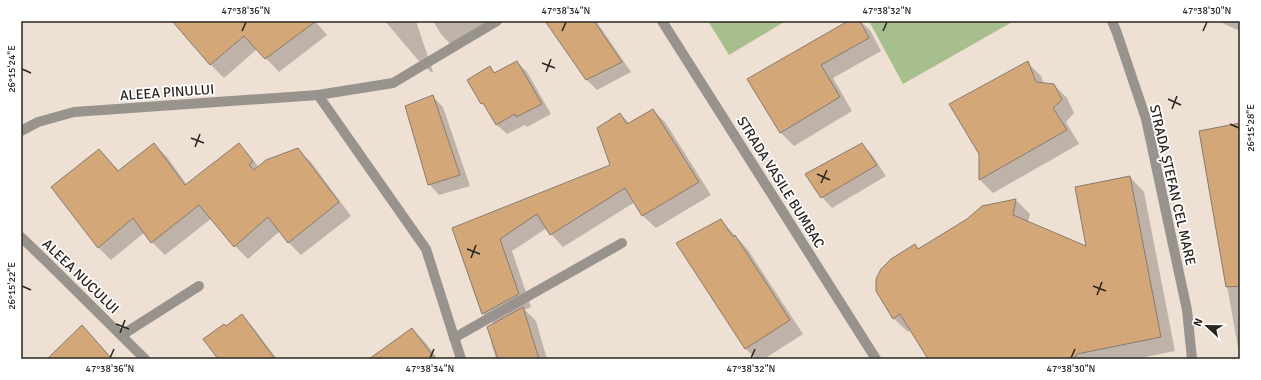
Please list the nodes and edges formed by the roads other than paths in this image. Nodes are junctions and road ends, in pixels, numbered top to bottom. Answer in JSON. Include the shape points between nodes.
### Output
{"nodes":[{"id":1,"x":497,"y":21,"type":"edge"},
{"id":2,"x":662,"y":21,"type":"edge"},
{"id":3,"x":1112,"y":21,"type":"edge"},
{"id":4,"x":318,"y":95,"type":"junction"},
{"id":5,"x":21,"y":131,"type":"edge"},
{"id":6,"x":21,"y":237,"type":"edge"},
{"id":7,"x":622,"y":243,"type":"dead end"},
{"id":8,"x":199,"y":286,"type":"dead end"},
{"id":9,"x":122,"y":336,"type":"junction"},
{"id":10,"x":454,"y":338,"type":"junction"},
{"id":11,"x":144,"y":359,"type":"edge"},
{"id":12,"x":461,"y":359,"type":"edge"},
{"id":13,"x":876,"y":359,"type":"edge"},
{"id":14,"x":1192,"y":359,"type":"edge"}],
"edges":[{"from":1,"to":4,"type":"street","name":"ALEEA PINULUI","via":[[393,83]]},
{"from":2,"to":13,"type":"street","name":"STRADA VASILE BUMBAC"},
{"from":3,"to":14,"type":"street","name":"STRADA ȘTEFAN CEL MARE","via":[[1146,119],[1187,310]]},
{"from":4,"to":5,"type":"street","name":"ALEEA PINULUI","via":[[74,112],[38,122]]},
{"from":4,"to":10,"type":"street","via":[[426,249]]},
{"from":6,"to":9,"type":"street","name":"ALEEA NUCULUI"},
{"from":7,"to":10,"type":"street"},
{"from":8,"to":9,"type":"street"},
{"from":9,"to":11,"type":"street","name":"ALEEA NUCULUI"},
{"from":10,"to":12,"type":"street"}]}
